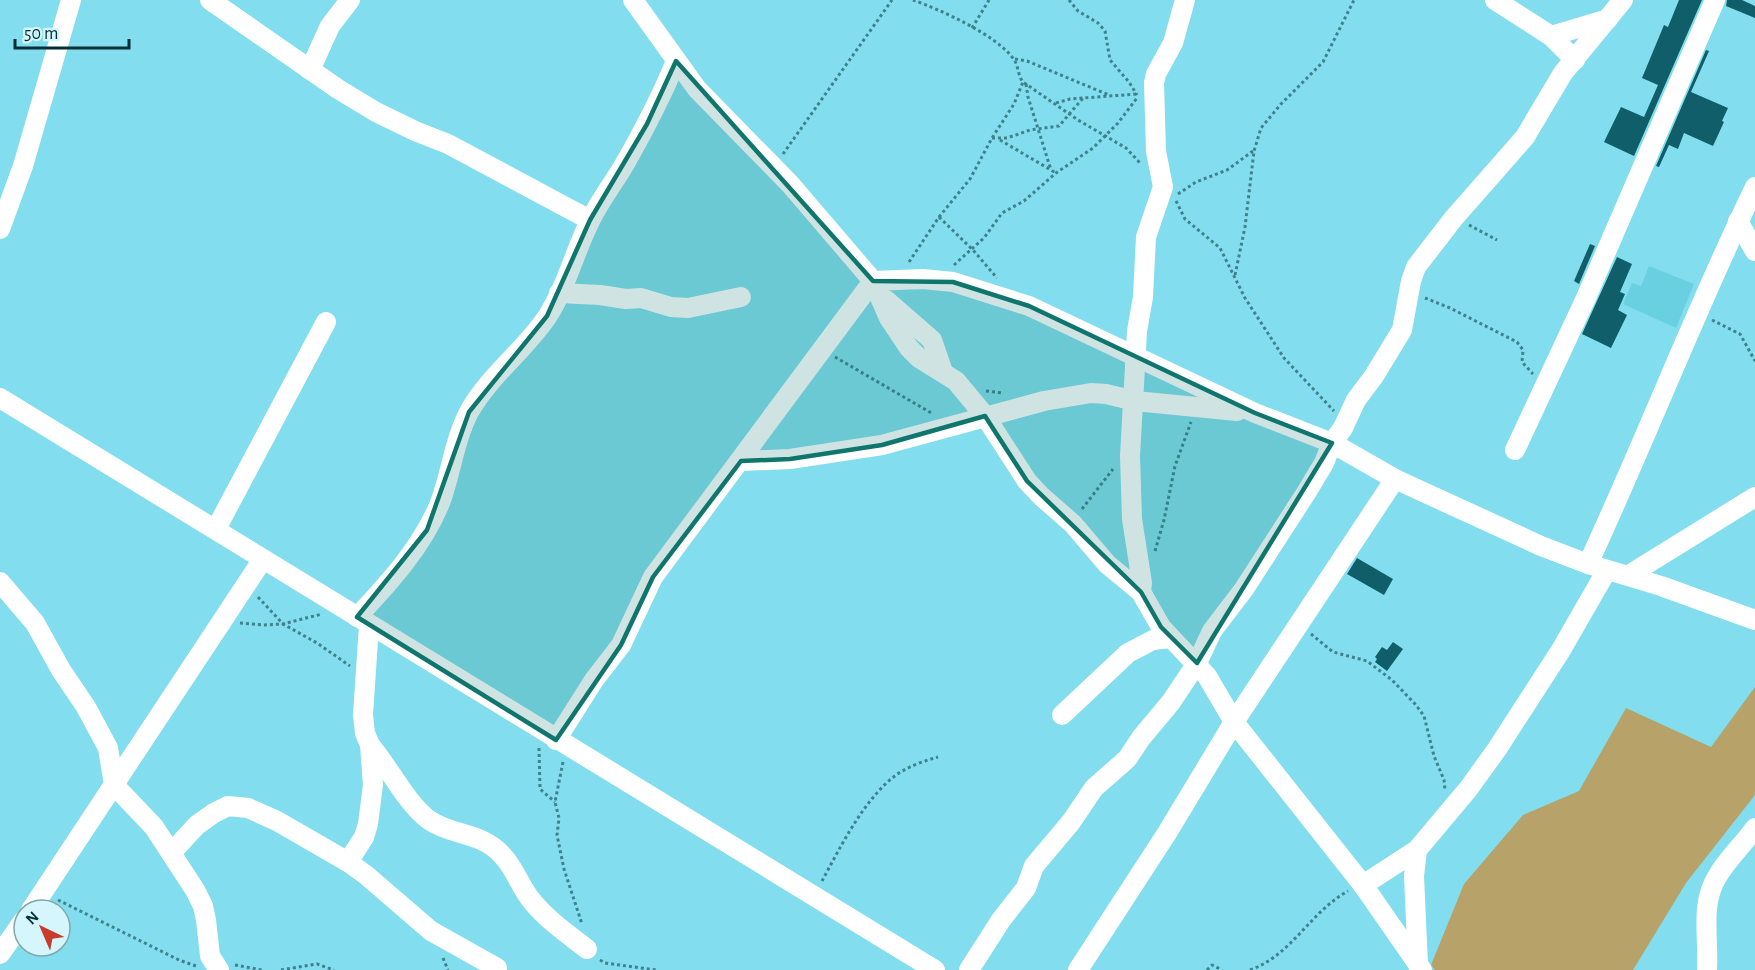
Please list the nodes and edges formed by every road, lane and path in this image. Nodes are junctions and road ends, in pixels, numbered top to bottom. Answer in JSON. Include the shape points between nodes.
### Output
{"nodes":[{"id":1,"x":71,"y":0,"type":"edge"},
{"id":2,"x":210,"y":0,"type":"edge"},
{"id":3,"x":351,"y":0,"type":"edge"},
{"id":4,"x":633,"y":0,"type":"edge"},
{"id":5,"x":892,"y":0,"type":"edge"},
{"id":6,"x":913,"y":0,"type":"edge"},
{"id":7,"x":989,"y":0,"type":"edge"},
{"id":8,"x":1068,"y":0,"type":"edge"},
{"id":9,"x":1185,"y":0,"type":"edge"},
{"id":10,"x":1354,"y":0,"type":"edge"},
{"id":11,"x":1495,"y":0,"type":"edge"},
{"id":12,"x":1623,"y":0,"type":"edge"},
{"id":13,"x":1715,"y":0,"type":"edge"},
{"id":14,"x":1608,"y":19,"type":"junction"},
{"id":15,"x":972,"y":28,"type":"junction"},
{"id":16,"x":1551,"y":36,"type":"junction"},
{"id":17,"x":1014,"y":59,"type":"junction"},
{"id":18,"x":1575,"y":60,"type":"junction"},
{"id":19,"x":676,"y":61,"type":"junction"},
{"id":20,"x":310,"y":70,"type":"junction"},
{"id":21,"x":1024,"y":83,"type":"junction"},
{"id":22,"x":1136,"y":94,"type":"junction"},
{"id":23,"x":1109,"y":95,"type":"junction"},
{"id":24,"x":1083,"y":98,"type":"junction"},
{"id":25,"x":1056,"y":103,"type":"junction"},
{"id":26,"x":1069,"y":114,"type":"junction"},
{"id":27,"x":1039,"y":129,"type":"junction"},
{"id":28,"x":1106,"y":136,"type":"junction"},
{"id":29,"x":992,"y":138,"type":"junction"},
{"id":30,"x":999,"y":139,"type":"junction"},
{"id":31,"x":1254,"y":151,"type":"junction"},
{"id":32,"x":773,"y":167,"type":"junction"},
{"id":33,"x":1051,"y":170,"type":"junction"},
{"id":34,"x":1056,"y":173,"type":"junction"},
{"id":35,"x":1162,"y":180,"type":"junction"},
{"id":36,"x":1755,"y":187,"type":"edge"},
{"id":37,"x":939,"y":217,"type":"junction"},
{"id":38,"x":1454,"y":219,"type":"junction"},
{"id":39,"x":590,"y":220,"type":"junction"},
{"id":40,"x":1738,"y":221,"type":"junction"},
{"id":41,"x":0,"y":229,"type":"edge"},
{"id":42,"x":1497,"y":240,"type":"dead end"},
{"id":43,"x":973,"y":250,"type":"junction"},
{"id":44,"x":1755,"y":251,"type":"edge"},
{"id":45,"x":1235,"y":275,"type":"junction"},
{"id":46,"x":936,"y":279,"type":"junction"},
{"id":47,"x":881,"y":284,"type":"junction"},
{"id":48,"x":560,"y":293,"type":"junction"},
{"id":49,"x":741,"y":297,"type":"dead end"},
{"id":50,"x":1009,"y":298,"type":"junction"},
{"id":51,"x":1409,"y":298,"type":"junction"},
{"id":52,"x":1697,"y":313,"type":"junction"},
{"id":53,"x":326,"y":322,"type":"dead end"},
{"id":54,"x":823,"y":349,"type":"junction"},
{"id":55,"x":1137,"y":357,"type":"junction"},
{"id":56,"x":1755,"y":361,"type":"edge"},
{"id":57,"x":982,"y":390,"type":"dead end"},
{"id":58,"x":1013,"y":395,"type":"dead end"},
{"id":59,"x":0,"y":398,"type":"edge"},
{"id":60,"x":1539,"y":398,"type":"junction"},
{"id":61,"x":1134,"y":401,"type":"junction"},
{"id":62,"x":1197,"y":406,"type":"junction"},
{"id":63,"x":1255,"y":413,"type":"junction"},
{"id":64,"x":986,"y":416,"type":"junction"},
{"id":65,"x":951,"y":426,"type":"junction"},
{"id":66,"x":1338,"y":435,"type":"junction"},
{"id":67,"x":1515,"y":450,"type":"dead end"},
{"id":68,"x":741,"y":460,"type":"junction"},
{"id":69,"x":1395,"y":479,"type":"junction"},
{"id":70,"x":1755,"y":497,"type":"edge"},
{"id":71,"x":216,"y":529,"type":"junction"},
{"id":72,"x":263,"y":560,"type":"junction"},
{"id":73,"x":1588,"y":564,"type":"junction"},
{"id":74,"x":1607,"y":570,"type":"junction"},
{"id":75,"x":1629,"y":575,"type":"junction"},
{"id":76,"x":0,"y":582,"type":"edge"},
{"id":77,"x":246,"y":584,"type":"junction"},
{"id":78,"x":1142,"y":588,"type":"junction"},
{"id":79,"x":338,"y":605,"type":"junction"},
{"id":80,"x":1755,"y":620,"type":"edge"},
{"id":81,"x":363,"y":621,"type":"junction"},
{"id":82,"x":283,"y":624,"type":"junction"},
{"id":83,"x":1299,"y":624,"type":"junction"},
{"id":84,"x":215,"y":631,"type":"junction"},
{"id":85,"x":1170,"y":638,"type":"junction"},
{"id":86,"x":1197,"y":663,"type":"junction"},
{"id":87,"x":365,"y":678,"type":"junction"},
{"id":88,"x":1062,"y":715,"type":"dead end"},
{"id":89,"x":1234,"y":722,"type":"junction"},
{"id":90,"x":554,"y":738,"type":"junction"},
{"id":91,"x":370,"y":745,"type":"junction"},
{"id":92,"x":938,"y":757,"type":"dead end"},
{"id":93,"x":114,"y":785,"type":"junction"},
{"id":94,"x":555,"y":802,"type":"junction"},
{"id":95,"x":1446,"y":813,"type":"junction"},
{"id":96,"x":1755,"y":828,"type":"edge"},
{"id":97,"x":1417,"y":850,"type":"junction"},
{"id":98,"x":171,"y":852,"type":"junction"},
{"id":99,"x":348,"y":862,"type":"junction"},
{"id":100,"x":1363,"y":885,"type":"junction"},
{"id":101,"x":43,"y":893,"type":"junction"},
{"id":102,"x":814,"y":895,"type":"junction"},
{"id":103,"x":39,"y":898,"type":"edge"},
{"id":104,"x":12,"y":937,"type":"edge"},
{"id":105,"x":587,"y":949,"type":"junction"},
{"id":106,"x":0,"y":954,"type":"edge"},
{"id":107,"x":1420,"y":967,"type":"edge"},
{"id":108,"x":217,"y":968,"type":"edge"},
{"id":109,"x":497,"y":968,"type":"dead end"},
{"id":110,"x":262,"y":970,"type":"edge"},
{"id":111,"x":281,"y":970,"type":"edge"},
{"id":112,"x":334,"y":970,"type":"edge"},
{"id":113,"x":648,"y":970,"type":"edge"},
{"id":114,"x":656,"y":970,"type":"edge"},
{"id":115,"x":935,"y":970,"type":"edge"},
{"id":116,"x":969,"y":970,"type":"edge"},
{"id":117,"x":1078,"y":970,"type":"edge"},
{"id":118,"x":1207,"y":970,"type":"edge"},
{"id":119,"x":1222,"y":970,"type":"edge"},
{"id":120,"x":1250,"y":970,"type":"edge"},
{"id":121,"x":1707,"y":970,"type":"edge"}],
"edges":[{"from":1,"to":41,"type":"street","via":[[23,166]]},
{"from":2,"to":20,"type":"street"},
{"from":3,"to":20,"type":"street","via":[[330,26]]},
{"from":4,"to":19,"type":"street"},
{"from":5,"to":32,"type":"path"},
{"from":6,"to":15,"type":"path"},
{"from":7,"to":15,"type":"path"},
{"from":8,"to":22,"type":"path","via":[[1102,27],[1110,60]]},
{"from":9,"to":35,"type":"street","via":[[1173,43],[1154,83],[1156,152]]},
{"from":10,"to":31,"type":"path","via":[[1323,62],[1271,115],[1261,128]]},
{"from":11,"to":16,"type":"street"},
{"from":12,"to":14,"type":"street"},
{"from":13,"to":60,"type":"street"},
{"from":14,"to":16,"type":"street"},
{"from":14,"to":18,"type":"street"},
{"from":15,"to":17,"type":"path"},
{"from":16,"to":18,"type":"street"},
{"from":17,"to":21,"type":"path"},
{"from":17,"to":23,"type":"path"},
{"from":18,"to":38,"type":"street","via":[[1563,73],[1526,136]]},
{"from":19,"to":32,"type":"street","via":[[722,117]]},
{"from":19,"to":39,"type":"street","via":[[646,124]]},
{"from":20,"to":39,"type":"street","via":[[376,112],[448,144]]},
{"from":21,"to":25,"type":"path"},
{"from":21,"to":27,"type":"path"},
{"from":21,"to":29,"type":"path"},
{"from":22,"to":23,"type":"path"},
{"from":22,"to":28,"type":"path","via":[[1140,93]]},
{"from":23,"to":24,"type":"path"},
{"from":24,"to":25,"type":"path"},
{"from":24,"to":26,"type":"path"},
{"from":25,"to":26,"type":"path"},
{"from":26,"to":27,"type":"path","via":[[1059,126]]},
{"from":26,"to":28,"type":"path"},
{"from":27,"to":30,"type":"path"},
{"from":27,"to":33,"type":"path"},
{"from":28,"to":34,"type":"path"},
{"from":28,"to":35,"type":"path"},
{"from":29,"to":30,"type":"path"},
{"from":29,"to":37,"type":"path","via":[[970,179]]},
{"from":30,"to":33,"type":"path"},
{"from":31,"to":45,"type":"path"},
{"from":31,"to":45,"type":"path","via":[[1227,170],[1196,182],[1174,197],[1185,219],[1220,248]]},
{"from":32,"to":47,"type":"street"},
{"from":33,"to":34,"type":"path"},
{"from":34,"to":43,"type":"path","via":[[1024,201],[1002,213]]},
{"from":35,"to":55,"type":"street","via":[[1160,199],[1146,237]]},
{"from":36,"to":40,"type":"street"},
{"from":37,"to":43,"type":"path"},
{"from":37,"to":47,"type":"path","via":[[909,263]]},
{"from":38,"to":42,"type":"path"},
{"from":38,"to":51,"type":"street","via":[[1416,267]]},
{"from":39,"to":48,"type":"street"},
{"from":40,"to":44,"type":"street"},
{"from":40,"to":52,"type":"street"},
{"from":43,"to":46,"type":"path"},
{"from":43,"to":50,"type":"path"},
{"from":45,"to":66,"type":"path","via":[[1284,358],[1336,414]]},
{"from":46,"to":47,"type":"street"},
{"from":46,"to":50,"type":"street"},
{"from":47,"to":54,"type":"street"},
{"from":47,"to":64,"type":"street","via":[[889,318],[909,348],[956,381]]},
{"from":48,"to":49,"type":"street","via":[[641,298],[688,308]]},
{"from":48,"to":81,"type":"street","via":[[541,324],[469,412],[440,503],[427,530]]},
{"from":50,"to":55,"type":"street"},
{"from":51,"to":60,"type":"path","via":[[1438,302],[1517,342],[1522,362],[1535,376]]},
{"from":51,"to":66,"type":"street","via":[[1402,330]]},
{"from":52,"to":56,"type":"path","via":[[1740,334]]},
{"from":52,"to":73,"type":"street"},
{"from":53,"to":71,"type":"street"},
{"from":54,"to":65,"type":"path"},
{"from":54,"to":68,"type":"street"},
{"from":55,"to":61,"type":"street"},
{"from":55,"to":63,"type":"street"},
{"from":57,"to":58,"type":"path"},
{"from":59,"to":71,"type":"street"},
{"from":60,"to":67,"type":"street"},
{"from":61,"to":62,"type":"street"},
{"from":61,"to":64,"type":"street","via":[[1090,393]]},
{"from":61,"to":78,"type":"street","via":[[1130,498]]},
{"from":62,"to":63,"type":"street"},
{"from":62,"to":78,"type":"path","via":[[1182,442],[1164,520]]},
{"from":63,"to":66,"type":"street","via":[[1301,432]]},
{"from":64,"to":65,"type":"street"},
{"from":64,"to":78,"type":"street","via":[[1027,481],[1073,524],[1107,564]]},
{"from":65,"to":68,"type":"street","via":[[882,445],[790,459]]},
{"from":66,"to":69,"type":"street"},
{"from":66,"to":86,"type":"street","via":[[1306,493],[1212,631]]},
{"from":68,"to":90,"type":"street","via":[[653,577],[621,645]]},
{"from":69,"to":73,"type":"street"},
{"from":69,"to":83,"type":"street"},
{"from":70,"to":75,"type":"street"},
{"from":71,"to":72,"type":"street"},
{"from":72,"to":77,"type":"street"},
{"from":72,"to":79,"type":"street"},
{"from":73,"to":74,"type":"street"},
{"from":74,"to":75,"type":"street"},
{"from":74,"to":95,"type":"street","via":[[1526,706],[1469,788]]},
{"from":75,"to":80,"type":"street"},
{"from":76,"to":93,"type":"street","via":[[34,623],[86,707],[108,748]]},
{"from":77,"to":82,"type":"path"},
{"from":77,"to":84,"type":"street"},
{"from":78,"to":85,"type":"street","via":[[1152,615]]},
{"from":79,"to":81,"type":"street"},
{"from":79,"to":82,"type":"path"},
{"from":81,"to":87,"type":"street"},
{"from":81,"to":90,"type":"street"},
{"from":82,"to":84,"type":"path","via":[[241,623]]},
{"from":82,"to":87,"type":"path"},
{"from":83,"to":89,"type":"street"},
{"from":83,"to":95,"type":"path","via":[[1333,652],[1358,657],[1377,668],[1416,705],[1424,716],[1444,780]]},
{"from":84,"to":93,"type":"street"},
{"from":85,"to":86,"type":"street"},
{"from":85,"to":88,"type":"street","via":[[1153,640],[1128,653]]},
{"from":86,"to":89,"type":"street"},
{"from":86,"to":116,"type":"street","via":[[1127,759],[1094,788],[1034,866],[1026,888]]},
{"from":87,"to":91,"type":"street","via":[[363,715]]},
{"from":89,"to":100,"type":"street"},
{"from":89,"to":117,"type":"street"},
{"from":90,"to":94,"type":"path"},
{"from":90,"to":94,"type":"path","via":[[539,774],[540,789]]},
{"from":90,"to":102,"type":"street"},
{"from":91,"to":99,"type":"street","via":[[373,785],[369,816],[364,837]]},
{"from":91,"to":105,"type":"street","via":[[428,819],[492,846],[503,855],[534,903]]},
{"from":92,"to":102,"type":"path","via":[[908,768],[883,787],[842,844]]},
{"from":93,"to":98,"type":"street","via":[[154,827]]},
{"from":93,"to":101,"type":"street"},
{"from":94,"to":105,"type":"path","via":[[564,868]]},
{"from":95,"to":97,"type":"street"},
{"from":96,"to":121,"type":"street","via":[[1716,877],[1710,893]]},
{"from":97,"to":100,"type":"street"},
{"from":97,"to":107,"type":"street","via":[[1414,876]]},
{"from":98,"to":99,"type":"street","via":[[214,813],[228,807],[248,808]]},
{"from":98,"to":108,"type":"street","via":[[203,906],[210,956]]},
{"from":99,"to":109,"type":"street","via":[[431,931]]},
{"from":100,"to":107,"type":"street"},
{"from":100,"to":120,"type":"path","via":[[1331,902],[1285,949]]},
{"from":101,"to":103,"type":"street"},
{"from":101,"to":108,"type":"path","via":[[178,960]]},
{"from":102,"to":115,"type":"street"},
{"from":104,"to":106,"type":"street"},
{"from":105,"to":113,"type":"path","via":[[605,963]]},
{"from":108,"to":110,"type":"path","via":[[232,964]]},
{"from":111,"to":112,"type":"path","via":[[317,964]]},
{"from":113,"to":114,"type":"path"},
{"from":118,"to":119,"type":"path","via":[[1212,965]]}]}
